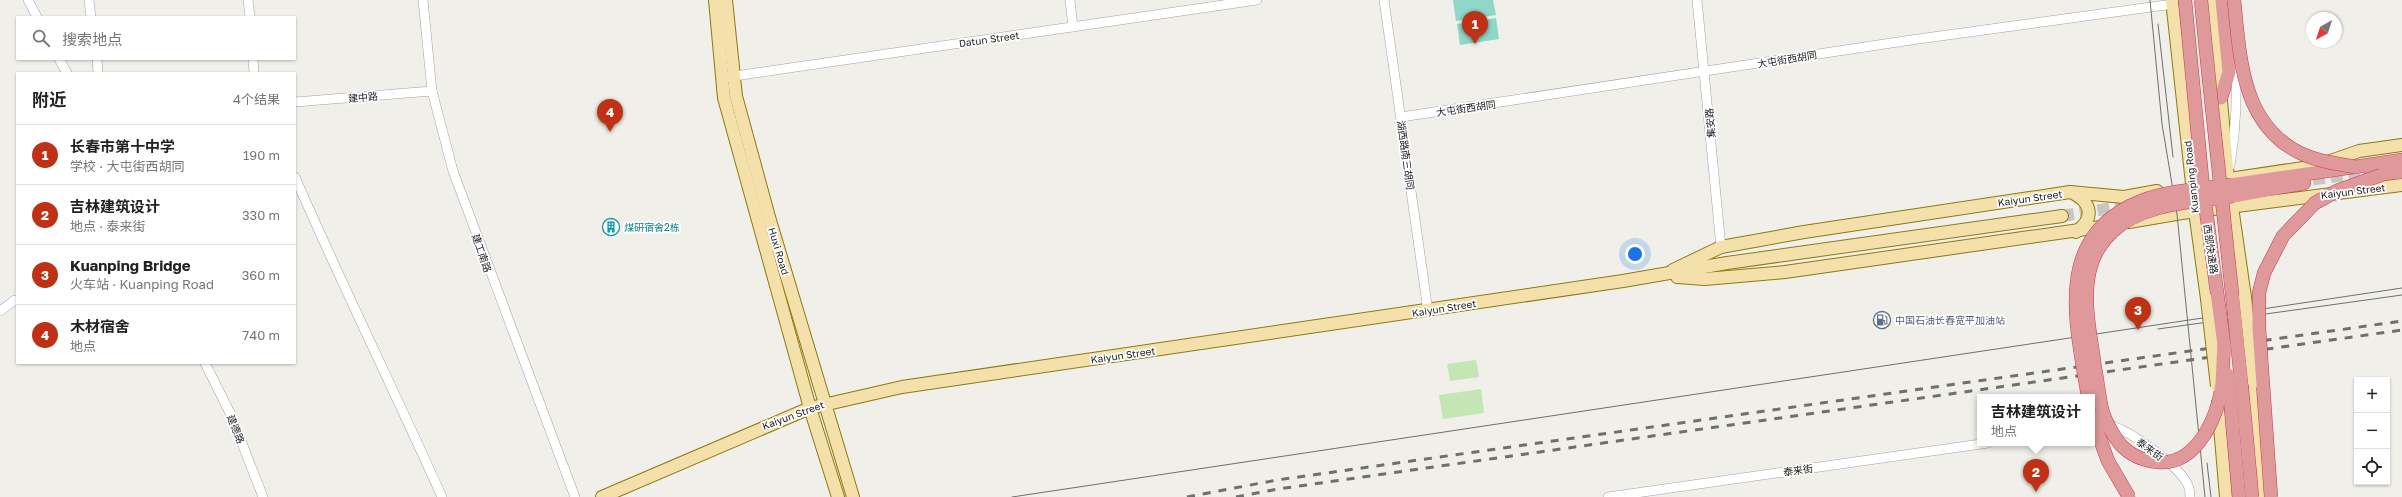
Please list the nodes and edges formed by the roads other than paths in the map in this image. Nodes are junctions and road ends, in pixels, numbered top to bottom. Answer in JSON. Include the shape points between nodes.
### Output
{"nodes":[{"id":1,"x":28,"y":0,"type":"edge"},
{"id":2,"x":89,"y":0,"type":"edge"},
{"id":3,"x":248,"y":0,"type":"edge"},
{"id":4,"x":423,"y":0,"type":"edge"},
{"id":5,"x":715,"y":0,"type":"edge"},
{"id":6,"x":726,"y":0,"type":"edge"},
{"id":7,"x":1070,"y":0,"type":"edge"},
{"id":8,"x":1257,"y":0,"type":"edge"},
{"id":9,"x":1384,"y":0,"type":"edge"},
{"id":10,"x":1698,"y":0,"type":"edge"},
{"id":11,"x":2201,"y":0,"type":"edge"},
{"id":12,"x":2212,"y":0,"type":"edge"},
{"id":13,"x":2222,"y":0,"type":"edge"},
{"id":14,"x":2229,"y":0,"type":"edge"},
{"id":15,"x":2234,"y":0,"type":"edge"},
{"id":16,"x":2177,"y":1,"type":"edge"},
{"id":17,"x":1227,"y":2,"type":"edge"},
{"id":18,"x":36,"y":16,"type":"edge"},
{"id":19,"x":91,"y":16,"type":"edge"},
{"id":20,"x":250,"y":16,"type":"edge"},
{"id":21,"x":1073,"y":27,"type":"junction"},
{"id":22,"x":60,"y":60,"type":"edge"},
{"id":23,"x":97,"y":60,"type":"edge"},
{"id":24,"x":253,"y":60,"type":"edge"},
{"id":25,"x":66,"y":72,"type":"edge"},
{"id":26,"x":98,"y":72,"type":"edge"},
{"id":27,"x":254,"y":72,"type":"edge"},
{"id":28,"x":1705,"y":72,"type":"junction"},
{"id":29,"x":727,"y":78,"type":"junction"},
{"id":30,"x":432,"y":91,"type":"junction"},
{"id":31,"x":2221,"y":98,"type":"junction"},
{"id":32,"x":296,"y":102,"type":"edge"},
{"id":33,"x":1401,"y":118,"type":"junction"},
{"id":34,"x":2402,"y":145,"type":"edge"},
{"id":35,"x":2402,"y":160,"type":"edge"},
{"id":36,"x":2356,"y":167,"type":"junction"},
{"id":37,"x":2402,"y":168,"type":"edge"},
{"id":38,"x":2402,"y":172,"type":"edge"},
{"id":39,"x":2375,"y":174,"type":"junction"},
{"id":40,"x":296,"y":179,"type":"edge"},
{"id":41,"x":2228,"y":179,"type":"junction"},
{"id":42,"x":2402,"y":185,"type":"edge"},
{"id":43,"x":2192,"y":186,"type":"junction"},
{"id":44,"x":2070,"y":192,"type":"junction"},
{"id":45,"x":2232,"y":207,"type":"junction"},
{"id":46,"x":2195,"y":211,"type":"junction"},
{"id":47,"x":2062,"y":216,"type":"tunnel mouth"},
{"id":48,"x":2076,"y":232,"type":"junction"},
{"id":49,"x":1721,"y":247,"type":"junction"},
{"id":50,"x":1662,"y":276,"type":"junction"},
{"id":51,"x":16,"y":300,"type":"dead end"},
{"id":52,"x":0,"y":311,"type":"edge"},
{"id":53,"x":1428,"y":311,"type":"junction"},
{"id":54,"x":2224,"y":344,"type":"junction"},
{"id":55,"x":206,"y":364,"type":"edge"},
{"id":56,"x":2088,"y":394,"type":"edge"},
{"id":57,"x":825,"y":404,"type":"junction"},
{"id":58,"x":810,"y":408,"type":"junction"},
{"id":59,"x":2095,"y":425,"type":"edge"},
{"id":60,"x":2095,"y":426,"type":"edge"},
{"id":61,"x":1977,"y":445,"type":"edge"},
{"id":62,"x":263,"y":497,"type":"edge"},
{"id":63,"x":442,"y":497,"type":"edge"},
{"id":64,"x":575,"y":497,"type":"edge"},
{"id":65,"x":602,"y":497,"type":"edge"},
{"id":66,"x":838,"y":497,"type":"edge"},
{"id":67,"x":853,"y":497,"type":"edge"},
{"id":68,"x":1608,"y":497,"type":"edge"},
{"id":69,"x":2129,"y":497,"type":"edge"},
{"id":70,"x":2190,"y":497,"type":"edge"},
{"id":71,"x":2226,"y":497,"type":"edge"},
{"id":72,"x":2239,"y":497,"type":"edge"},
{"id":73,"x":2252,"y":497,"type":"edge"},
{"id":74,"x":2264,"y":497,"type":"edge"},
{"id":75,"x":2271,"y":497,"type":"edge"}],
"edges":[{"from":1,"to":18,"type":"street"},
{"from":2,"to":19,"type":"street"},
{"from":3,"to":20,"type":"street"},
{"from":4,"to":30,"type":"street","name":"建工南路"},
{"from":5,"to":29,"type":"main road","name":"Huxi Road"},
{"from":6,"to":29,"type":"main road","name":"Huxi Road"},
{"from":7,"to":21,"type":"street"},
{"from":8,"to":17,"type":"street","name":"Datun Street"},
{"from":9,"to":33,"type":"street","name":"湖西路南三胡同"},
{"from":10,"to":28,"type":"street","name":"集安路"},
{"from":11,"to":73,"type":"highway","name":"西部快速路","bridge":true,"via":[[2243,389]]},
{"from":12,"to":31,"type":"main road"},
{"from":13,"to":31,"type":"highway","via":[[2229,72]]},
{"from":14,"to":41,"type":"street","via":[[2237,83],[2236,129]]},
{"from":15,"to":36,"type":"highway","bridge":true,"via":[[2244,80],[2252,103],[2267,128],[2277,138],[2301,153]]},
{"from":16,"to":28,"type":"street","name":"大屯街西胡同"},
{"from":16,"to":43,"type":"main road","name":"Kuanping Road"},
{"from":16,"to":54,"type":"highway","name":"西部快速路","bridge":true},
{"from":17,"to":21,"type":"street","name":"Datun Street"},
{"from":21,"to":29,"type":"street","name":"Datun Street"},
{"from":22,"to":25,"type":"street"},
{"from":23,"to":26,"type":"street"},
{"from":24,"to":27,"type":"street"},
{"from":28,"to":33,"type":"street","name":"大屯街西胡同"},
{"from":28,"to":49,"type":"street","name":"集安路"},
{"from":29,"to":57,"type":"main road","name":"Huxi Road"},
{"from":29,"to":58,"type":"main road","name":"Huxi Road","via":[[724,98]]},
{"from":30,"to":32,"type":"street","name":"建中路"},
{"from":30,"to":64,"type":"street","name":"建工南路","via":[[453,171]]},
{"from":31,"to":41,"type":"main road"},
{"from":33,"to":53,"type":"street","name":"湖西路南三胡同"},
{"from":34,"to":41,"type":"main road","name":"Kaiyun Street","via":[[2359,151],[2316,166]]},
{"from":35,"to":36,"type":"highway"},
{"from":36,"to":56,"type":"highway","bridge":true,"via":[[2159,196],[2141,201],[2111,218],[2086,247],[2076,277],[2076,322]]},
{"from":37,"to":39,"type":"main road","name":"Kaiyun Street"},
{"from":38,"to":39,"type":"highway"},
{"from":39,"to":54,"type":"highway","bridge":true,"via":[[2292,185],[2266,192],[2166,207],[2135,216],[2112,231],[2099,248],[2090,269],[2087,311],[2103,411],[2110,429],[2127,451],[2143,459],[2160,462],[2176,459],[2194,448],[2216,412],[2222,384]]},
{"from":39,"to":75,"type":"highway","bridge":true,"via":[[2315,203],[2283,236],[2264,273],[2259,293],[2259,328]]},
{"from":40,"to":63,"type":"street","via":[[337,274],[390,380]]},
{"from":41,"to":43,"type":"main road","name":"Kaiyun Street"},
{"from":41,"to":45,"type":"main road"},
{"from":42,"to":45,"type":"main road","name":"Kaiyun Street"},
{"from":43,"to":44,"type":"main road","name":"Kaiyun Street","via":[[2124,197]]},
{"from":43,"to":46,"type":"main road","name":"Kuanping Road"},
{"from":44,"to":48,"type":"main road","via":[[2083,200],[2089,214],[2087,222]]},
{"from":44,"to":49,"type":"main road","name":"Kaiyun Street"},
{"from":45,"to":46,"type":"main road","name":"Kaiyun Street"},
{"from":45,"to":74,"type":"main road","bridge":true,"via":[[2245,297]]},
{"from":46,"to":48,"type":"main road","name":"Kaiyun Street"},
{"from":46,"to":71,"type":"main road","name":"Kuanping Road","bridge":true,"via":[[2217,386]]},
{"from":47,"to":50,"type":"main road","name":"Kaiyun Street","via":[[1727,263]]},
{"from":48,"to":50,"type":"main road","name":"Kaiyun Street","via":[[1785,272],[1705,279]]},
{"from":49,"to":50,"type":"main road","name":"Kaiyun Street"},
{"from":50,"to":53,"type":"main road","name":"Kaiyun Street"},
{"from":51,"to":52,"type":"street"},
{"from":53,"to":57,"type":"main road","name":"Kaiyun Street","via":[[902,387]]},
{"from":54,"to":72,"type":"highway","name":"西部快速路","bridge":true},
{"from":55,"to":62,"type":"street","name":"建德路","via":[[231,415]]},
{"from":57,"to":58,"type":"main road","name":"Kaiyun Street"},
{"from":57,"to":67,"type":"main road","name":"Huxi Road"},
{"from":58,"to":65,"type":"main road","name":"Kaiyun Street"},
{"from":58,"to":66,"type":"main road","name":"Huxi Road"},
{"from":59,"to":69,"type":"highway","bridge":true,"via":[[2108,461]]},
{"from":60,"to":70,"type":"street","name":"泰来街","via":[[2110,425],[2127,433],[2179,472],[2188,485]]},
{"from":61,"to":68,"type":"street","name":"泰来街"}]}
